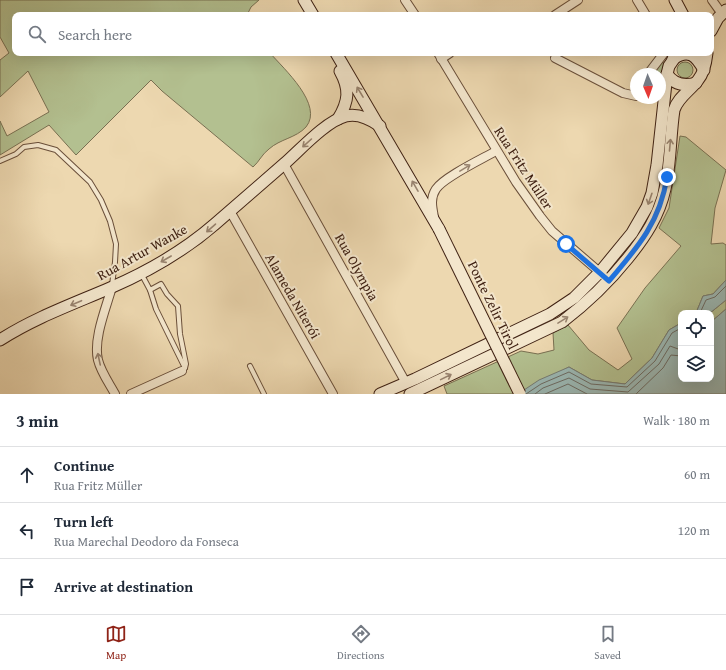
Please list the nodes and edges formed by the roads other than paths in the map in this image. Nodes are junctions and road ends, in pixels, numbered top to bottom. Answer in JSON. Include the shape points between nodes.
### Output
{"nodes":[{"id":1,"x":301,"y":0,"type":"edge"},
{"id":2,"x":304,"y":0,"type":"edge"},
{"id":3,"x":578,"y":0,"type":"edge"},
{"id":4,"x":637,"y":0,"type":"edge"},
{"id":5,"x":675,"y":0,"type":"edge"},
{"id":6,"x":712,"y":0,"type":"edge"},
{"id":7,"x":410,"y":1,"type":"edge"},
{"id":8,"x":307,"y":12,"type":"edge"},
{"id":9,"x":311,"y":12,"type":"edge"},
{"id":10,"x":413,"y":12,"type":"edge"},
{"id":11,"x":560,"y":12,"type":"edge"},
{"id":12,"x":644,"y":12,"type":"edge"},
{"id":13,"x":681,"y":12,"type":"edge"},
{"id":14,"x":720,"y":16,"type":"edge"},
{"id":15,"x":714,"y":26,"type":"edge"},
{"id":16,"x":332,"y":56,"type":"edge"},
{"id":17,"x":338,"y":56,"type":"edge"},
{"id":18,"x":439,"y":56,"type":"edge"},
{"id":19,"x":669,"y":56,"type":"edge"},
{"id":20,"x":671,"y":56,"type":"edge"},
{"id":21,"x":555,"y":58,"type":"dead end"},
{"id":22,"x":700,"y":62,"type":"edge"},
{"id":23,"x":655,"y":68,"type":"edge"},
{"id":24,"x":667,"y":74,"type":"junction"},
{"id":25,"x":666,"y":80,"type":"edge"},
{"id":26,"x":696,"y":83,"type":"junction"},
{"id":27,"x":630,"y":94,"type":"edge"},
{"id":28,"x":662,"y":104,"type":"edge"},
{"id":29,"x":338,"y":119,"type":"junction"},
{"id":30,"x":380,"y":126,"type":"junction"},
{"id":31,"x":496,"y":151,"type":"junction"},
{"id":32,"x":0,"y":162,"type":"edge"},
{"id":33,"x":284,"y":164,"type":"junction"},
{"id":34,"x":230,"y":211,"type":"junction"},
{"id":35,"x":438,"y":228,"type":"junction"},
{"id":36,"x":600,"y":272,"type":"junction"},
{"id":37,"x":141,"y":273,"type":"junction"},
{"id":38,"x":609,"y":281,"type":"junction"},
{"id":39,"x":112,"y":287,"type":"junction"},
{"id":40,"x":150,"y":290,"type":"junction"},
{"id":41,"x":574,"y":298,"type":"junction"},
{"id":42,"x":581,"y":308,"type":"junction"},
{"id":43,"x":0,"y":340,"type":"edge"},
{"id":44,"x":493,"y":341,"type":"junction"},
{"id":45,"x":250,"y":366,"type":"dead end"},
{"id":46,"x":184,"y":369,"type":"junction"},
{"id":47,"x":406,"y":383,"type":"junction"},
{"id":48,"x":115,"y":394,"type":"edge"},
{"id":49,"x":131,"y":394,"type":"edge"},
{"id":50,"x":264,"y":394,"type":"edge"},
{"id":51,"x":333,"y":394,"type":"edge"},
{"id":52,"x":380,"y":394,"type":"edge"},
{"id":53,"x":410,"y":394,"type":"edge"},
{"id":54,"x":520,"y":394,"type":"edge"}],
"edges":[{"from":1,"to":8,"type":"main road"},
{"from":2,"to":9,"type":"main road"},
{"from":3,"to":11,"type":"street"},
{"from":4,"to":12,"type":"street"},
{"from":5,"to":13,"type":"main road"},
{"from":6,"to":14,"type":"street"},
{"from":7,"to":10,"type":"street"},
{"from":14,"to":15,"type":"main road"},
{"from":16,"to":29,"type":"main road","name":"Rua Artur Wanke","via":[[347,89],[346,102]]},
{"from":30,"to":17,"type":"main road","name":"Ponte Zelir Tirol","one_way":true},
{"from":18,"to":31,"type":"street","name":"Rua Fritz Müller"},
{"from":19,"to":23,"type":"street"},
{"from":20,"to":24,"type":"main road"},
{"from":21,"to":27,"type":"street","via":[[623,93]]},
{"from":22,"to":26,"type":"main road"},
{"from":24,"to":25,"type":"main road"},
{"from":24,"to":26,"type":"main road","via":[[680,84]]},
{"from":38,"to":26,"type":"main road","one_way":true,"via":[[645,236],[660,208],[667,177],[674,110],[678,101]]},
{"from":28,"to":36,"type":"main road","one_way":true,"via":[[656,179],[648,207],[632,233]]},
{"from":29,"to":30,"type":"main road","name":"Rua Artur Wanke","via":[[351,115],[361,116]]},
{"from":29,"to":33,"type":"main road","name":"Rua Artur Wanke","one_way":true,"via":[[312,138]]},
{"from":35,"to":30,"type":"main road","name":"Ponte Zelir Tirol","one_way":true},
{"from":35,"to":31,"type":"street","one_way":true,"via":[[432,204],[436,189],[465,168]]},
{"from":31,"to":36,"type":"street","name":"Rua Fritz Müller","via":[[552,231]]},
{"from":32,"to":39,"type":"lane","via":[[24,148],[38,146],[56,150],[90,182],[101,200],[116,244]]},
{"from":33,"to":34,"type":"main road","name":"Rua Artur Wanke"},
{"from":33,"to":47,"type":"street","name":"Rua Olympia"},
{"from":34,"to":37,"type":"main road","name":"Rua Artur Wanke","one_way":true,"via":[[191,244]]},
{"from":34,"to":51,"type":"street","name":"Alameda Niterói"},
{"from":35,"to":44,"type":"street"},
{"from":35,"to":54,"type":"main road","name":"Ponte Zelir Tirol","bridge":true},
{"from":36,"to":38,"type":"street","name":"Rua Fritz Müller"},
{"from":36,"to":41,"type":"main road"},
{"from":37,"to":39,"type":"main road","name":"Rua Artur Wanke"},
{"from":37,"to":40,"type":"lane"},
{"from":38,"to":42,"type":"main road"},
{"from":39,"to":43,"type":"main road","name":"Rua Artur Wanke","one_way":true,"via":[[37,320]]},
{"from":48,"to":39,"type":"street","one_way":true,"via":[[97,356],[100,329]]},
{"from":40,"to":46,"type":"lane"},
{"from":40,"to":46,"type":"lane","via":[[161,284],[178,306],[186,364]]},
{"from":41,"to":42,"type":"main road"},
{"from":41,"to":44,"type":"main road","via":[[550,314]]},
{"from":53,"to":42,"type":"main road","one_way":true,"via":[[562,322]]},
{"from":44,"to":47,"type":"main road"},
{"from":45,"to":50,"type":"lane"},
{"from":46,"to":49,"type":"street"},
{"from":47,"to":52,"type":"main road"}]}
